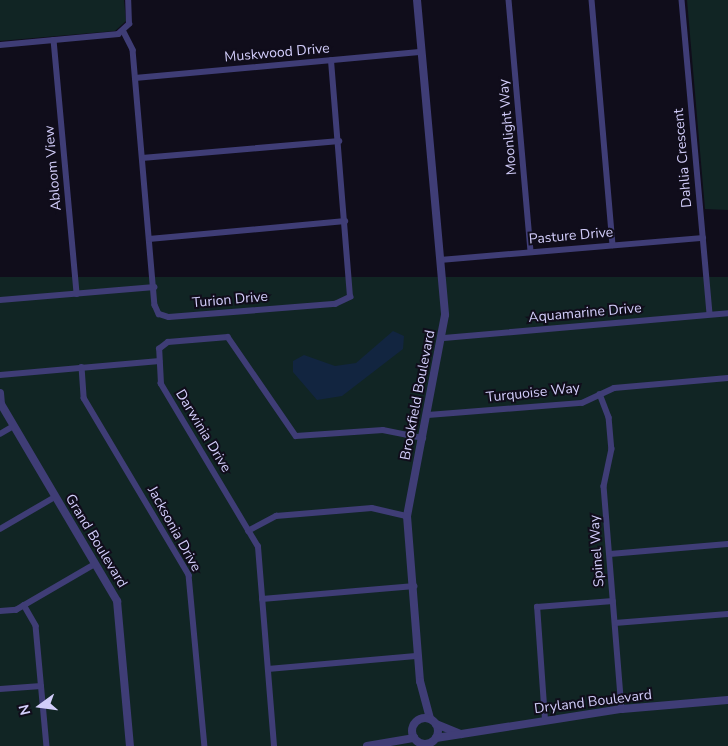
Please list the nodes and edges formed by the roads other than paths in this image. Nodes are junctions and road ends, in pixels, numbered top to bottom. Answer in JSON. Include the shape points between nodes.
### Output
{"nodes":[{"id":1,"x":128,"y":0,"type":"edge"},
{"id":2,"x":417,"y":0,"type":"edge"},
{"id":3,"x":509,"y":0,"type":"edge"},
{"id":4,"x":592,"y":0,"type":"edge"},
{"id":5,"x":682,"y":0,"type":"edge"},
{"id":6,"x":124,"y":32,"type":"junction"},
{"id":7,"x":54,"y":40,"type":"junction"},
{"id":8,"x":0,"y":45,"type":"edge"},
{"id":9,"x":422,"y":52,"type":"junction"},
{"id":10,"x":331,"y":61,"type":"junction"},
{"id":11,"x":135,"y":78,"type":"junction"},
{"id":12,"x":338,"y":141,"type":"junction"},
{"id":13,"x":142,"y":158,"type":"junction"},
{"id":14,"x":346,"y":221,"type":"junction"},
{"id":15,"x":703,"y":238,"type":"junction"},
{"id":16,"x":149,"y":239,"type":"junction"},
{"id":17,"x":613,"y":245,"type":"junction"},
{"id":18,"x":531,"y":252,"type":"junction"},
{"id":19,"x":440,"y":260,"type":"junction"},
{"id":20,"x":154,"y":287,"type":"junction"},
{"id":21,"x":77,"y":294,"type":"junction"},
{"id":22,"x":0,"y":300,"type":"edge"},
{"id":23,"x":728,"y":313,"type":"edge"},
{"id":24,"x":710,"y":314,"type":"junction"},
{"id":25,"x":444,"y":338,"type":"junction"},
{"id":26,"x":159,"y":361,"type":"junction"},
{"id":27,"x":82,"y":368,"type":"junction"},
{"id":28,"x":0,"y":375,"type":"edge"},
{"id":29,"x":728,"y":378,"type":"edge"},
{"id":30,"x":0,"y":393,"type":"edge"},
{"id":31,"x":600,"y":394,"type":"junction"},
{"id":32,"x":428,"y":415,"type":"junction"},
{"id":33,"x":14,"y":426,"type":"junction"},
{"id":34,"x":0,"y":434,"type":"edge"},
{"id":35,"x":424,"y":438,"type":"junction"},
{"id":36,"x":55,"y":497,"type":"junction"},
{"id":37,"x":407,"y":516,"type":"junction"},
{"id":38,"x":0,"y":529,"type":"edge"},
{"id":39,"x":248,"y":531,"type":"junction"},
{"id":40,"x":728,"y":544,"type":"edge"},
{"id":41,"x":610,"y":554,"type":"junction"},
{"id":42,"x":95,"y":564,"type":"junction"},
{"id":43,"x":414,"y":586,"type":"junction"},
{"id":44,"x":262,"y":600,"type":"junction"},
{"id":45,"x":613,"y":601,"type":"junction"},
{"id":46,"x":24,"y":605,"type":"junction"},
{"id":47,"x":0,"y":611,"type":"edge"},
{"id":48,"x":728,"y":614,"type":"edge"},
{"id":49,"x":615,"y":623,"type":"junction"},
{"id":50,"x":418,"y":656,"type":"junction"},
{"id":51,"x":268,"y":668,"type":"junction"},
{"id":52,"x":41,"y":686,"type":"junction"},
{"id":53,"x":0,"y":690,"type":"edge"},
{"id":54,"x":728,"y":700,"type":"edge"},
{"id":55,"x":423,"y":704,"type":"junction"},
{"id":56,"x":622,"y":709,"type":"junction"},
{"id":57,"x":545,"y":720,"type":"junction"},
{"id":58,"x":416,"y":721,"type":"junction"},
{"id":59,"x":433,"y":722,"type":"junction"},
{"id":60,"x":463,"y":735,"type":"junction"},
{"id":61,"x":436,"y":738,"type":"junction"},
{"id":62,"x":414,"y":742,"type":"edge"},
{"id":63,"x":47,"y":746,"type":"edge"},
{"id":64,"x":130,"y":746,"type":"edge"},
{"id":65,"x":205,"y":746,"type":"edge"},
{"id":66,"x":274,"y":746,"type":"edge"},
{"id":67,"x":366,"y":746,"type":"edge"}],
"edges":[{"from":1,"to":6,"type":"street","via":[[129,24]]},
{"from":2,"to":9,"type":"street","name":"Brookfield Boulevard"},
{"from":3,"to":18,"type":"street","name":"Moonlight Way"},
{"from":4,"to":17,"type":"street"},
{"from":5,"to":15,"type":"street","name":"Dahlia Crescent"},
{"from":6,"to":7,"type":"street"},
{"from":6,"to":11,"type":"street","name":"Turion Drive","via":[[131,44]]},
{"from":7,"to":8,"type":"street"},
{"from":7,"to":21,"type":"street","name":"Abloom View"},
{"from":9,"to":10,"type":"street","name":"Muskwood Drive"},
{"from":9,"to":19,"type":"street","name":"Brookfield Boulevard"},
{"from":10,"to":11,"type":"street","name":"Muskwood Drive"},
{"from":10,"to":12,"type":"street","name":"Turion Drive"},
{"from":11,"to":13,"type":"street","name":"Turion Drive"},
{"from":12,"to":13,"type":"street"},
{"from":12,"to":14,"type":"street","name":"Turion Drive"},
{"from":13,"to":16,"type":"street","name":"Turion Drive"},
{"from":14,"to":16,"type":"street"},
{"from":14,"to":20,"type":"street","name":"Turion Drive","via":[[352,292],[342,302],[168,317],[157,310]]},
{"from":15,"to":17,"type":"street","name":"Pasture Drive"},
{"from":15,"to":24,"type":"street","name":"Dahlia Crescent"},
{"from":16,"to":20,"type":"street","name":"Turion Drive"},
{"from":17,"to":18,"type":"street","name":"Pasture Drive"},
{"from":18,"to":19,"type":"street","name":"Pasture Drive"},
{"from":19,"to":25,"type":"street","name":"Brookfield Boulevard"},
{"from":20,"to":21,"type":"street"},
{"from":21,"to":22,"type":"street"},
{"from":23,"to":24,"type":"street","name":"Aquamarine Drive"},
{"from":24,"to":25,"type":"street","name":"Aquamarine Drive"},
{"from":25,"to":32,"type":"street","name":"Brookfield Boulevard"},
{"from":26,"to":27,"type":"street"},
{"from":26,"to":35,"type":"street","via":[[159,349],[168,342],[228,337],[296,436],[383,430]]},
{"from":26,"to":39,"type":"street","name":"Darwinia Drive","via":[[161,384]]},
{"from":27,"to":28,"type":"street"},
{"from":27,"to":65,"type":"street","name":"Jacksonia Drive","via":[[84,398],[189,575]]},
{"from":29,"to":31,"type":"street","name":"Turquoise Way","via":[[614,388]]},
{"from":30,"to":33,"type":"street","name":"Grand Boulevard","via":[[1,404]]},
{"from":31,"to":32,"type":"street","name":"Turquoise Way","via":[[582,403]]},
{"from":31,"to":41,"type":"street","name":"Spinel Way","via":[[609,418],[612,449],[604,486]]},
{"from":32,"to":35,"type":"street","name":"Brookfield Boulevard"},
{"from":33,"to":34,"type":"street"},
{"from":33,"to":36,"type":"street","name":"Grand Boulevard"},
{"from":35,"to":37,"type":"street","name":"Brookfield Boulevard"},
{"from":36,"to":38,"type":"street"},
{"from":36,"to":42,"type":"street","name":"Grand Boulevard"},
{"from":37,"to":39,"type":"street","via":[[372,508],[276,516]]},
{"from":37,"to":43,"type":"street","name":"Brookfield Boulevard"},
{"from":39,"to":44,"type":"street","name":"Darwinia Drive","via":[[258,547]]},
{"from":40,"to":41,"type":"street"},
{"from":41,"to":45,"type":"street","name":"Spinel Way"},
{"from":42,"to":46,"type":"street"},
{"from":42,"to":64,"type":"street","name":"Grand Boulevard","via":[[117,601]]},
{"from":43,"to":44,"type":"street"},
{"from":43,"to":50,"type":"street","name":"Brookfield Boulevard"},
{"from":44,"to":51,"type":"street","name":"Darwinia Drive"},
{"from":45,"to":49,"type":"street","name":"Spinel Way"},
{"from":45,"to":57,"type":"street","via":[[537,608]]},
{"from":46,"to":47,"type":"street"},
{"from":46,"to":52,"type":"street","via":[[36,626]]},
{"from":48,"to":49,"type":"street"},
{"from":49,"to":56,"type":"street","name":"Spinel Way"},
{"from":50,"to":51,"type":"street"},
{"from":50,"to":55,"type":"street","name":"Brookfield Boulevard"},
{"from":51,"to":66,"type":"street","name":"Darwinia Drive"},
{"from":52,"to":53,"type":"street"},
{"from":52,"to":63,"type":"street"},
{"from":54,"to":56,"type":"street","name":"Dryland Boulevard"},
{"from":55,"to":58,"type":"street","name":"Brookfield Boulevard"},
{"from":55,"to":59,"type":"street","name":"Brookfield Boulevard"},
{"from":56,"to":57,"type":"street","name":"Dryland Boulevard"},
{"from":57,"to":60,"type":"street","name":"Dryland Boulevard"},
{"from":58,"to":59,"type":"street"},
{"from":58,"to":62,"type":"street","name":"Brookfield Boulevard"},
{"from":59,"to":60,"type":"street"},
{"from":59,"to":61,"type":"street"},
{"from":60,"to":61,"type":"street","name":"Dryland Boulevard"},
{"from":61,"to":62,"type":"street","via":[[427,744]]},
{"from":62,"to":67,"type":"street"}]}
